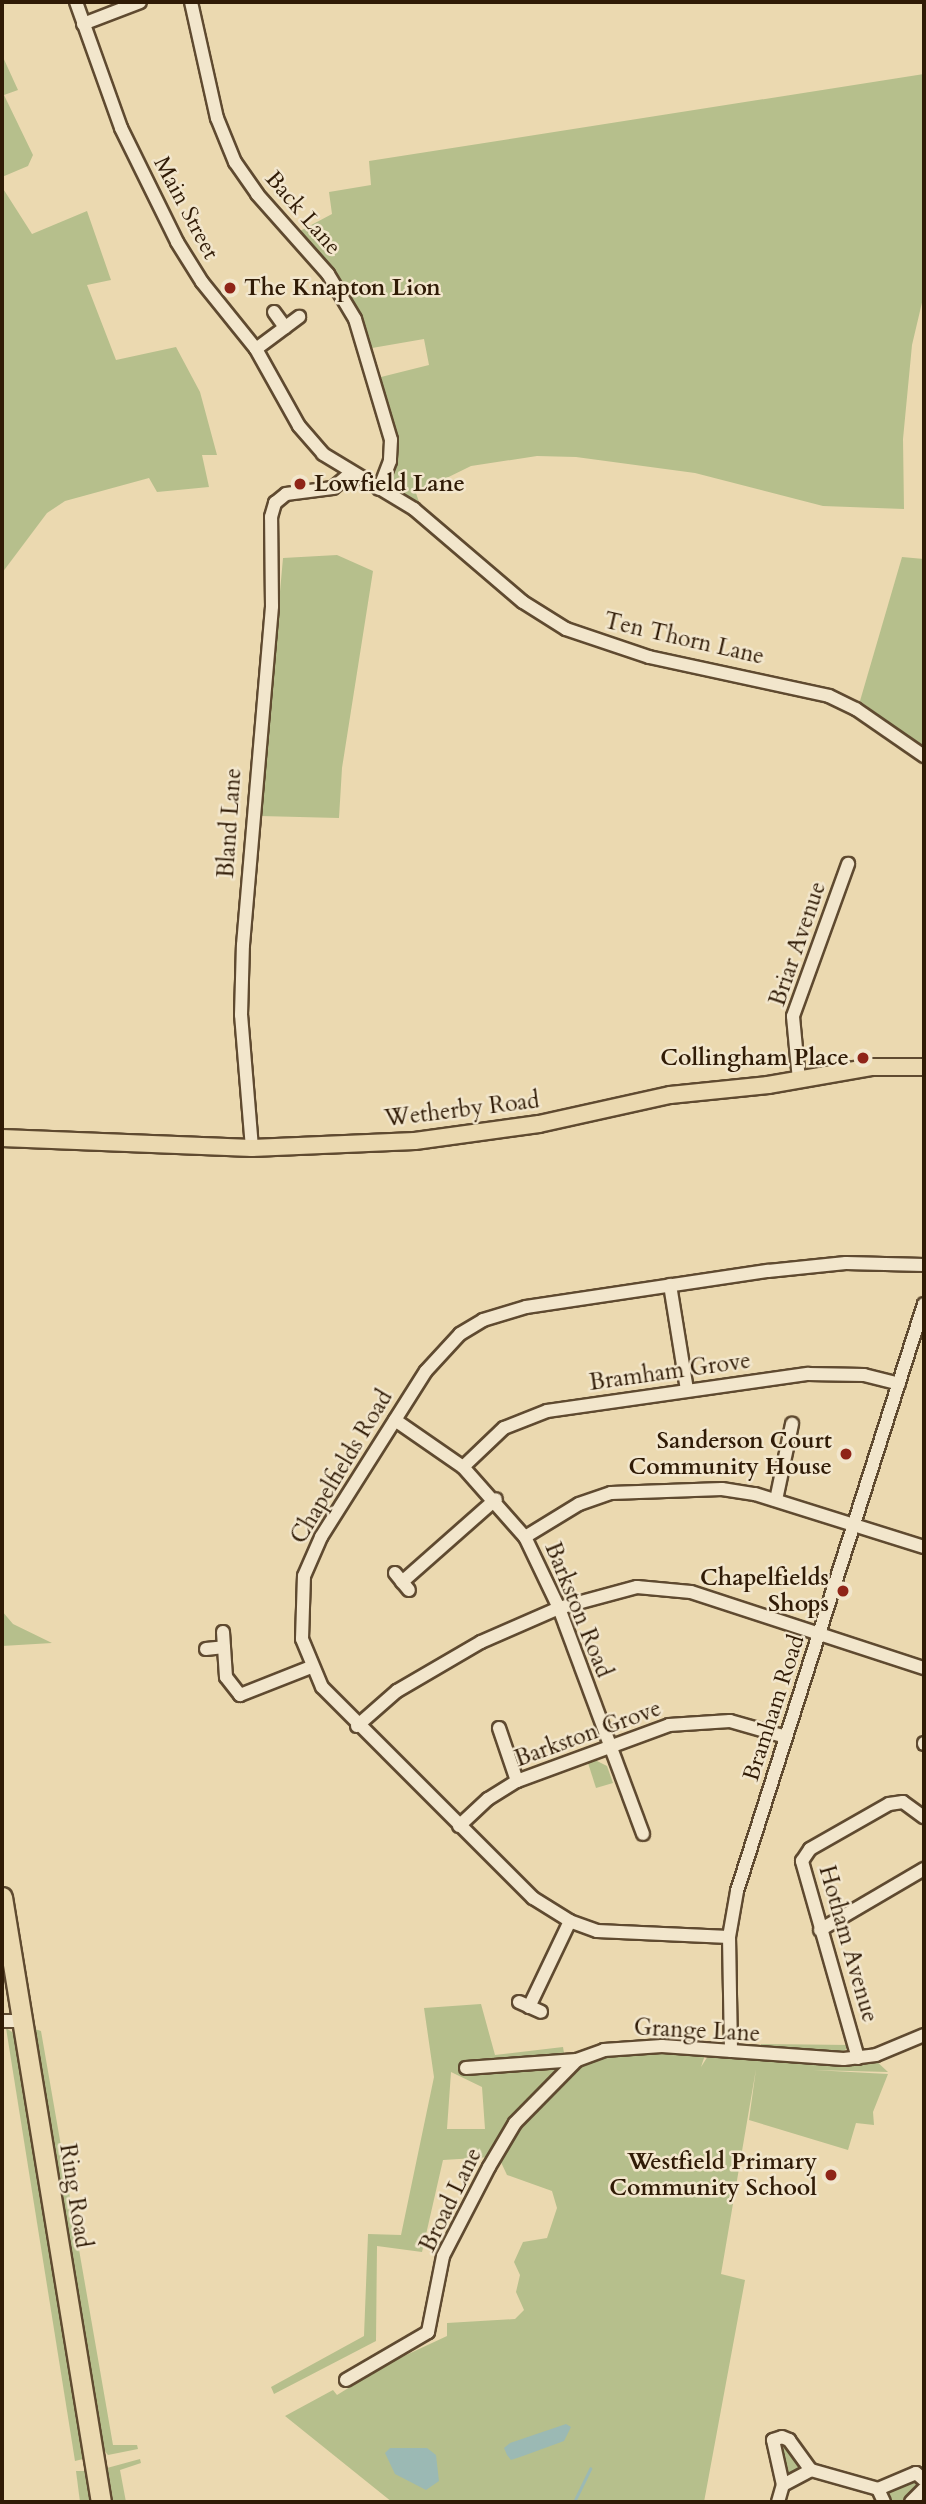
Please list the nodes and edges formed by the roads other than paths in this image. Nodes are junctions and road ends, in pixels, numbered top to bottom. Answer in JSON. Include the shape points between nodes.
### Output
{"nodes":[{"id":1,"x":76,"y":2,"type":"edge"},
{"id":2,"x":140,"y":2,"type":"edge"},
{"id":3,"x":191,"y":2,"type":"edge"},
{"id":4,"x":83,"y":24,"type":"junction"},
{"id":5,"x":274,"y":312,"type":"dead end"},
{"id":6,"x":299,"y":317,"type":"dead end"},
{"id":7,"x":285,"y":327,"type":"junction"},
{"id":8,"x":256,"y":349,"type":"junction"},
{"id":9,"x":351,"y":473,"type":"junction"},
{"id":10,"x":379,"y":489,"type":"junction"},
{"id":11,"x":425,"y":517,"type":"joint"},
{"id":12,"x":924,"y":757,"type":"edge"},
{"id":13,"x":848,"y":864,"type":"dead end"},
{"id":14,"x":924,"y":1067,"type":"edge"},
{"id":15,"x":799,"y":1080,"type":"junction"},
{"id":16,"x":2,"y":1138,"type":"edge"},
{"id":17,"x":252,"y":1148,"type":"junction"},
{"id":18,"x":924,"y":1265,"type":"edge"},
{"id":19,"x":670,"y":1285,"type":"junction"},
{"id":20,"x":924,"y":1304,"type":"edge"},
{"id":21,"x":900,"y":1384,"type":"junction"},
{"id":22,"x":687,"y":1390,"type":"junction"},
{"id":23,"x":395,"y":1420,"type":"junction"},
{"id":24,"x":792,"y":1424,"type":"dead end"},
{"id":25,"x":464,"y":1467,"type":"junction"},
{"id":26,"x":496,"y":1499,"type":"junction"},
{"id":27,"x":776,"y":1500,"type":"junction"},
{"id":28,"x":854,"y":1525,"type":"junction"},
{"id":29,"x":525,"y":1537,"type":"junction"},
{"id":30,"x":924,"y":1548,"type":"edge"},
{"id":31,"x":402,"y":1582,"type":"dead end"},
{"id":32,"x":559,"y":1608,"type":"junction"},
{"id":33,"x":223,"y":1632,"type":"dead end"},
{"id":34,"x":820,"y":1634,"type":"junction"},
{"id":35,"x":224,"y":1647,"type":"junction"},
{"id":36,"x":206,"y":1648,"type":"dead end"},
{"id":37,"x":311,"y":1667,"type":"junction"},
{"id":38,"x":924,"y":1668,"type":"edge"},
{"id":39,"x":356,"y":1726,"type":"junction"},
{"id":40,"x":499,"y":1728,"type":"dead end"},
{"id":41,"x":786,"y":1737,"type":"junction"},
{"id":42,"x":609,"y":1747,"type":"junction"},
{"id":43,"x":517,"y":1781,"type":"junction"},
{"id":44,"x":924,"y":1817,"type":"edge"},
{"id":45,"x":459,"y":1826,"type":"junction"},
{"id":46,"x":643,"y":1834,"type":"dead end"},
{"id":47,"x":924,"y":1869,"type":"edge"},
{"id":48,"x":2,"y":1897,"type":"edge"},
{"id":49,"x":570,"y":1921,"type":"junction"},
{"id":50,"x":820,"y":1930,"type":"junction"},
{"id":51,"x":729,"y":1937,"type":"junction"},
{"id":52,"x":530,"y":2007,"type":"dead end"},
{"id":53,"x":2,"y":2021,"type":"edge"},
{"id":54,"x":22,"y":2021,"type":"junction"},
{"id":55,"x":924,"y":2035,"type":"edge"},
{"id":56,"x":731,"y":2051,"type":"junction"},
{"id":57,"x":858,"y":2058,"type":"junction"},
{"id":58,"x":577,"y":2060,"type":"junction"},
{"id":59,"x":466,"y":2068,"type":"dead end"},
{"id":60,"x":346,"y":2380,"type":"dead end"},
{"id":61,"x":811,"y":2470,"type":"junction"},
{"id":62,"x":924,"y":2480,"type":"edge"},
{"id":63,"x":783,"y":2484,"type":"junction"},
{"id":64,"x":878,"y":2489,"type":"junction"},
{"id":65,"x":924,"y":2489,"type":"edge"},
{"id":66,"x":101,"y":2502,"type":"edge"},
{"id":67,"x":778,"y":2502,"type":"edge"},
{"id":68,"x":884,"y":2502,"type":"edge"},
{"id":69,"x":911,"y":2502,"type":"edge"}],
"edges":[{"from":1,"to":4,"type":"street","name":"Main Street"},
{"from":2,"to":4,"type":"street"},
{"from":3,"to":10,"type":"street","name":"Back Lane","via":[[217,118],[235,162],[257,194],[328,274],[355,319],[391,440],[390,461]]},
{"from":4,"to":8,"type":"street","name":"Main Street","via":[[121,128],[177,242],[202,282]]},
{"from":5,"to":7,"type":"street"},
{"from":6,"to":7,"type":"street"},
{"from":7,"to":8,"type":"street"},
{"from":8,"to":9,"type":"street","name":"Main Street","via":[[305,435]]},
{"from":9,"to":10,"type":"street","name":"Main Street"},
{"from":9,"to":17,"type":"street","name":"Bland Lane","via":[[333,488],[290,493],[275,503],[271,517],[272,606],[243,945],[242,1015]]},
{"from":10,"to":11,"type":"street","name":"Main Street"},
{"from":11,"to":12,"type":"street","name":"Ten Thorn Lane","via":[[523,602],[566,629],[649,657],[816,691],[856,709]]},
{"from":13,"to":15,"type":"street","name":"Briar Avenue","via":[[793,1016]]},
{"from":14,"to":15,"type":"main road","name":"Wetherby Road","via":[[862,1069]]},
{"from":15,"to":17,"type":"main road","name":"Wetherby Road","via":[[670,1095],[539,1124],[452,1137]]},
{"from":16,"to":17,"type":"main road","name":"Wetherby Road"},
{"from":18,"to":19,"type":"street","name":"Chapelfields Road","via":[[819,1265]]},
{"from":19,"to":22,"type":"street"},
{"from":19,"to":23,"type":"street","name":"Chapelfields Road","via":[[526,1307],[482,1320],[435,1360]]},
{"from":20,"to":21,"type":"street","name":"Bramham Road"},
{"from":21,"to":22,"type":"street","name":"Bramham Grove","via":[[829,1373]]},
{"from":21,"to":28,"type":"street","name":"Bramham Road"},
{"from":22,"to":25,"type":"street","name":"Bramham Grove","via":[[530,1416],[490,1438]]},
{"from":23,"to":25,"type":"street","name":"Barkston Road"},
{"from":23,"to":37,"type":"street","name":"Chapelfields Road","via":[[309,1562],[300,1609]]},
{"from":24,"to":27,"type":"street"},
{"from":25,"to":26,"type":"street","name":"Barkston Road"},
{"from":26,"to":29,"type":"street","name":"Barkston Road"},
{"from":26,"to":31,"type":"street"},
{"from":27,"to":28,"type":"street"},
{"from":27,"to":29,"type":"street","via":[[722,1489],[611,1493],[579,1504]]},
{"from":28,"to":30,"type":"street"},
{"from":28,"to":34,"type":"street","name":"Bramham Road"},
{"from":29,"to":32,"type":"street","name":"Barkston Road"},
{"from":32,"to":34,"type":"street","via":[[619,1590],[673,1589]]},
{"from":32,"to":39,"type":"street","via":[[439,1665],[397,1691]]},
{"from":32,"to":42,"type":"street","name":"Barkston Road"},
{"from":33,"to":35,"type":"street"},
{"from":34,"to":38,"type":"street"},
{"from":34,"to":41,"type":"street","name":"Bramham Road"},
{"from":35,"to":36,"type":"street"},
{"from":35,"to":37,"type":"street","via":[[226,1677],[240,1695]]},
{"from":37,"to":39,"type":"street","name":"Chapelfields Road","via":[[331,1700]]},
{"from":39,"to":45,"type":"street","name":"Chapelfields Road"},
{"from":40,"to":43,"type":"street"},
{"from":41,"to":42,"type":"street","name":"Barkston Grove","via":[[730,1721],[679,1723]]},
{"from":41,"to":51,"type":"street","name":"Bramham Road","via":[[737,1891]]},
{"from":42,"to":43,"type":"street","name":"Barkston Grove"},
{"from":42,"to":46,"type":"street","name":"Barkston Road"},
{"from":43,"to":45,"type":"street","name":"Barkston Grove","via":[[488,1799]]},
{"from":44,"to":50,"type":"street","name":"Hotham Avenue","via":[[903,1802],[890,1804],[805,1855],[802,1868]]},
{"from":45,"to":49,"type":"street","name":"Chapelfields Road","via":[[533,1898]]},
{"from":47,"to":50,"type":"street"},
{"from":48,"to":54,"type":"highway","name":"Ring Road"},
{"from":49,"to":51,"type":"street","name":"Chapelfields Road","via":[[613,1933]]},
{"from":49,"to":52,"type":"street"},
{"from":50,"to":57,"type":"street","name":"Hotham Avenue"},
{"from":51,"to":56,"type":"street","name":"Bramham Road"},
{"from":53,"to":54,"type":"street"},
{"from":54,"to":66,"type":"highway","name":"Ring Road"},
{"from":55,"to":57,"type":"street","name":"Grange Lane","via":[[888,2052]]},
{"from":56,"to":57,"type":"street","name":"Grange Lane"},
{"from":56,"to":58,"type":"street","name":"Grange Lane","via":[[632,2047]]},
{"from":58,"to":59,"type":"street","name":"Grange Lane"},
{"from":58,"to":60,"type":"street","name":"Broad Lane","via":[[516,2123],[489,2167],[443,2256],[428,2332]]},
{"from":61,"to":63,"type":"street"},
{"from":61,"to":63,"type":"street","via":[[789,2440],[773,2441]]},
{"from":61,"to":64,"type":"street"},
{"from":62,"to":64,"type":"street","via":[[916,2473]]},
{"from":63,"to":67,"type":"street"},
{"from":64,"to":68,"type":"street"},
{"from":65,"to":69,"type":"street"}]}
